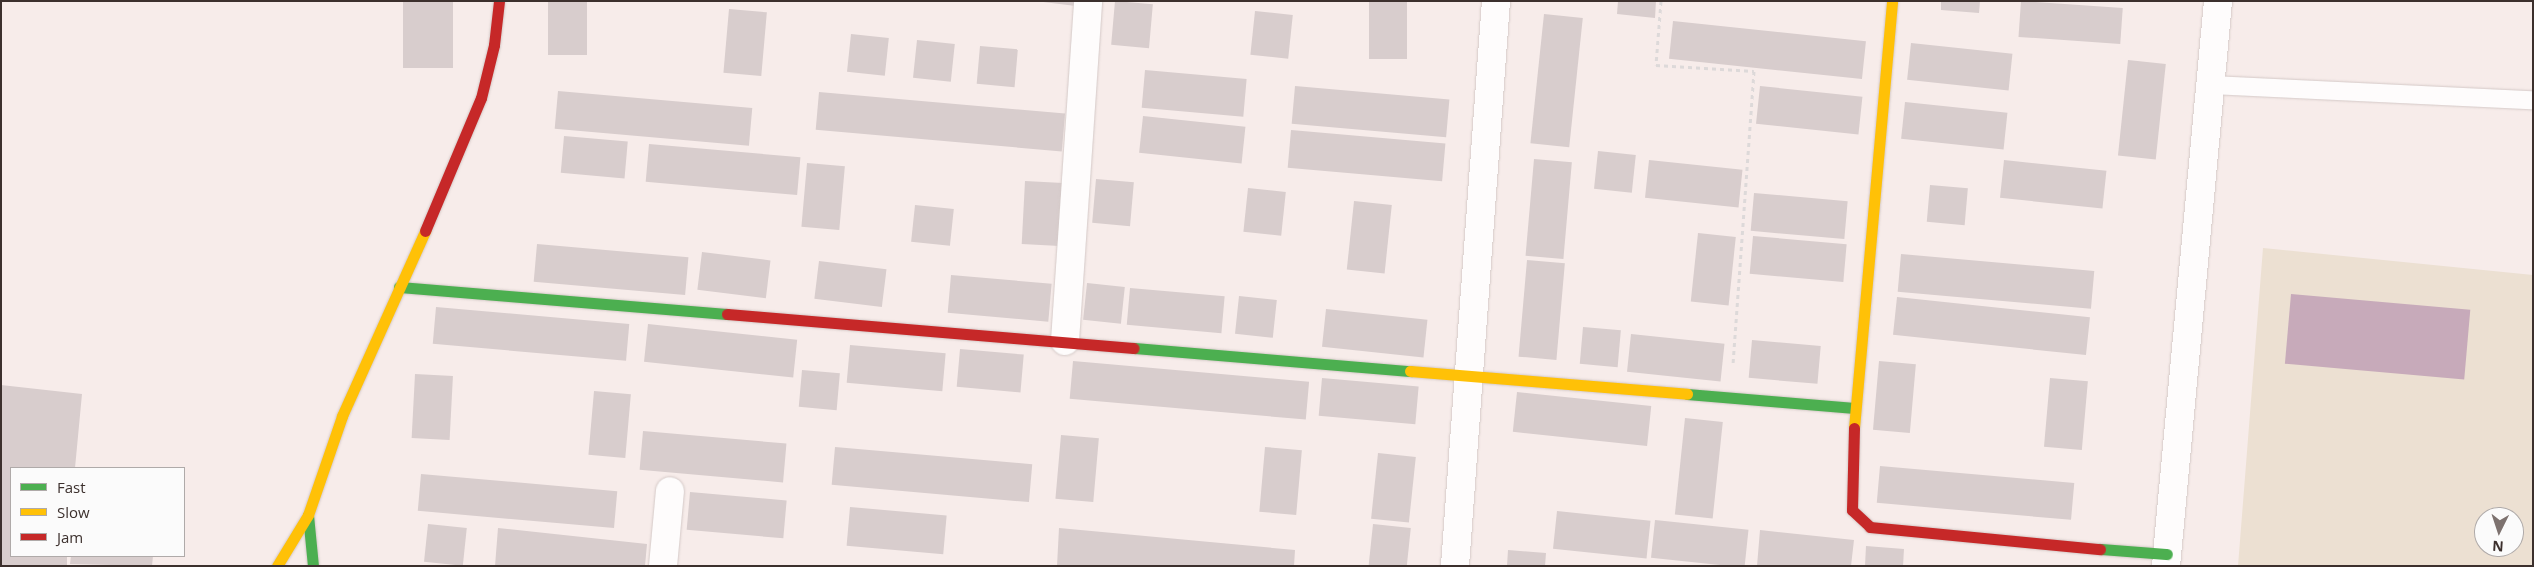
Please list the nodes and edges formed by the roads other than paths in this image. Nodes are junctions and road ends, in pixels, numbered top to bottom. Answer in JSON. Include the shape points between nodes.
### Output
{"nodes":[{"id":1,"x":499,"y":1,"type":"edge"},
{"id":2,"x":1088,"y":1,"type":"edge"},
{"id":3,"x":1496,"y":1,"type":"edge"},
{"id":4,"x":1892,"y":1,"type":"edge"},
{"id":5,"x":2218,"y":1,"type":"edge"},
{"id":6,"x":2210,"y":85,"type":"junction"},
{"id":7,"x":2533,"y":100,"type":"edge"},
{"id":8,"x":398,"y":287,"type":"junction"},
{"id":9,"x":1065,"y":341,"type":"junction"},
{"id":10,"x":1470,"y":376,"type":"junction"},
{"id":11,"x":1854,"y":408,"type":"junction"},
{"id":12,"x":670,"y":491,"type":"dead end"},
{"id":13,"x":308,"y":515,"type":"junction"},
{"id":14,"x":2166,"y":560,"type":"edge"},
{"id":15,"x":277,"y":566,"type":"edge"},
{"id":16,"x":314,"y":566,"type":"edge"},
{"id":17,"x":662,"y":566,"type":"edge"},
{"id":18,"x":1455,"y":566,"type":"edge"}],
"edges":[{"from":1,"to":8,"type":"main road","via":[[494,45],[482,98],[455,165]]},
{"from":2,"to":9,"type":"street"},
{"from":3,"to":10,"type":"street"},
{"from":4,"to":11,"type":"main road"},
{"from":5,"to":6,"type":"street"},
{"from":6,"to":7,"type":"lane"},
{"from":6,"to":14,"type":"street"},
{"from":8,"to":9,"type":"main road"},
{"from":8,"to":13,"type":"main road","via":[[342,416]]},
{"from":9,"to":10,"type":"main road"},
{"from":10,"to":11,"type":"main road"},
{"from":10,"to":18,"type":"street"},
{"from":11,"to":14,"type":"main road","via":[[1852,510],[1870,527]]},
{"from":12,"to":17,"type":"street"},
{"from":13,"to":15,"type":"main road"},
{"from":13,"to":16,"type":"main road"}]}
